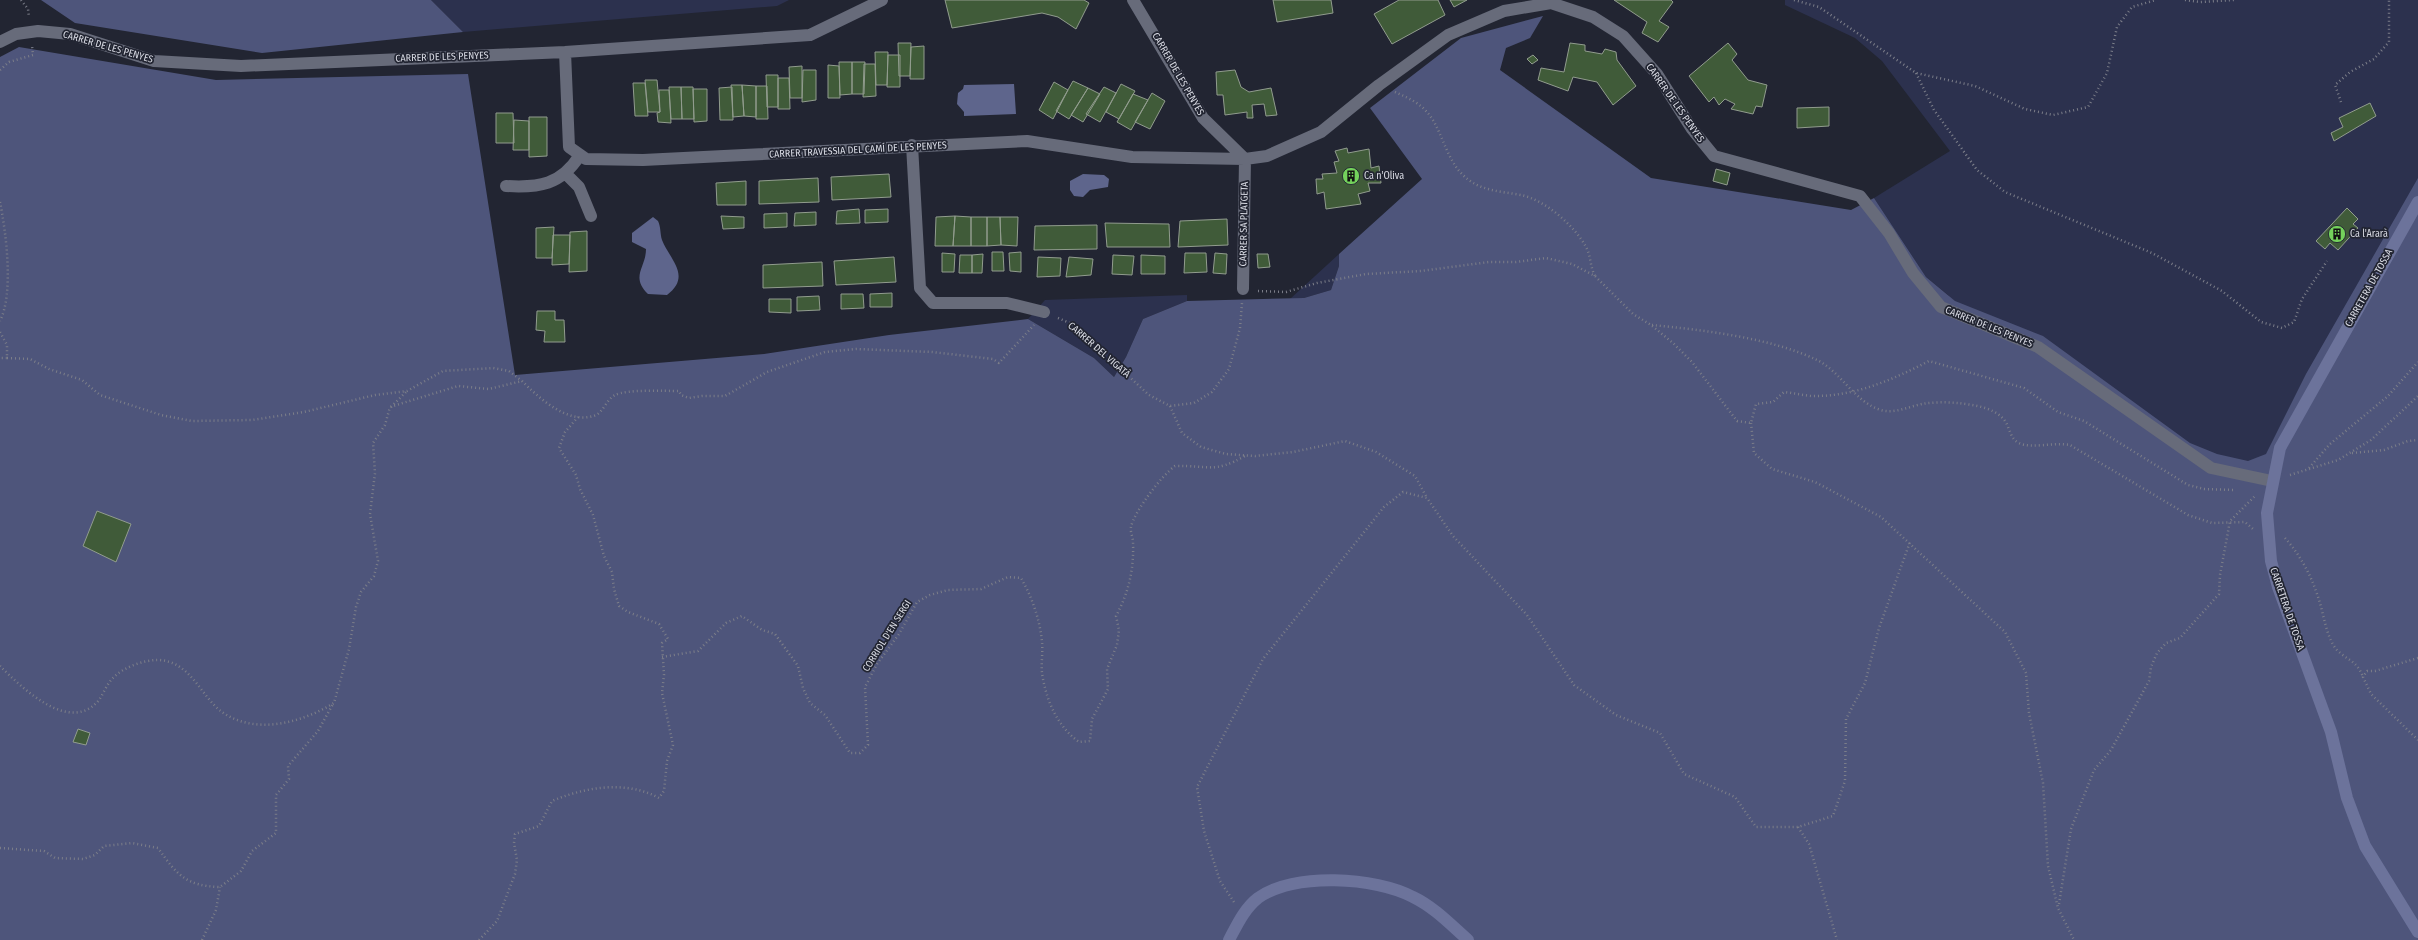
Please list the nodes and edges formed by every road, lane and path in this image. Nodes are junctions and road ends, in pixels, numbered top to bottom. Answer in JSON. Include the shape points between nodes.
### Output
{"nodes":[{"id":1,"x":21,"y":0,"type":"edge"},
{"id":2,"x":882,"y":0,"type":"edge"},
{"id":3,"x":1133,"y":0,"type":"edge"},
{"id":4,"x":1794,"y":0,"type":"edge"},
{"id":5,"x":2156,"y":0,"type":"edge"},
{"id":6,"x":2185,"y":0,"type":"edge"},
{"id":7,"x":2234,"y":0,"type":"edge"},
{"id":8,"x":2389,"y":0,"type":"edge"},
{"id":9,"x":30,"y":32,"type":"junction"},
{"id":10,"x":0,"y":42,"type":"edge"},
{"id":11,"x":565,"y":52,"type":"junction"},
{"id":12,"x":0,"y":70,"type":"edge"},
{"id":13,"x":1916,"y":73,"type":"junction"},
{"id":14,"x":1377,"y":87,"type":"junction"},
{"id":15,"x":2341,"y":102,"type":"dead end"},
{"id":16,"x":912,"y":145,"type":"junction"},
{"id":17,"x":580,"y":155,"type":"junction"},
{"id":18,"x":1246,"y":159,"type":"junction"},
{"id":19,"x":565,"y":173,"type":"junction"},
{"id":20,"x":506,"y":186,"type":"dead end"},
{"id":21,"x":0,"y":202,"type":"edge"},
{"id":22,"x":2418,"y":202,"type":"edge"},
{"id":23,"x":591,"y":216,"type":"dead end"},
{"id":24,"x":2327,"y":261,"type":"dead end"},
{"id":25,"x":1595,"y":276,"type":"junction"},
{"id":26,"x":1243,"y":289,"type":"junction"},
{"id":27,"x":1044,"y":312,"type":"junction"},
{"id":28,"x":0,"y":321,"type":"edge"},
{"id":29,"x":1651,"y":325,"type":"junction"},
{"id":30,"x":0,"y":332,"type":"edge"},
{"id":31,"x":0,"y":358,"type":"edge"},
{"id":32,"x":7,"y":358,"type":"junction"},
{"id":33,"x":2418,"y":362,"type":"edge"},
{"id":34,"x":522,"y":381,"type":"junction"},
{"id":35,"x":407,"y":391,"type":"junction"},
{"id":36,"x":1854,"y":392,"type":"junction"},
{"id":37,"x":2418,"y":396,"type":"edge"},
{"id":38,"x":1170,"y":406,"type":"junction"},
{"id":39,"x":390,"y":407,"type":"junction"},
{"id":40,"x":578,"y":417,"type":"junction"},
{"id":41,"x":1751,"y":423,"type":"junction"},
{"id":42,"x":2418,"y":440,"type":"edge"},
{"id":43,"x":2350,"y":453,"type":"junction"},
{"id":44,"x":1245,"y":456,"type":"junction"},
{"id":45,"x":2272,"y":481,"type":"junction"},
{"id":46,"x":2238,"y":490,"type":"dead end"},
{"id":47,"x":1426,"y":498,"type":"junction"},
{"id":48,"x":2230,"y":523,"type":"junction"},
{"id":49,"x":2268,"y":526,"type":"junction"},
{"id":50,"x":1910,"y":542,"type":"junction"},
{"id":51,"x":662,"y":656,"type":"junction"},
{"id":52,"x":2418,"y":658,"type":"edge"},
{"id":53,"x":0,"y":666,"type":"edge"},
{"id":54,"x":2363,"y":677,"type":"junction"},
{"id":55,"x":334,"y":703,"type":"junction"},
{"id":56,"x":2418,"y":740,"type":"edge"},
{"id":57,"x":1798,"y":826,"type":"junction"},
{"id":58,"x":0,"y":848,"type":"edge"},
{"id":59,"x":220,"y":887,"type":"junction"},
{"id":60,"x":2058,"y":908,"type":"junction"},
{"id":61,"x":1243,"y":914,"type":"junction"},
{"id":62,"x":2418,"y":932,"type":"edge"},
{"id":63,"x":202,"y":940,"type":"edge"},
{"id":64,"x":479,"y":940,"type":"edge"},
{"id":65,"x":1229,"y":940,"type":"edge"},
{"id":66,"x":1468,"y":940,"type":"edge"},
{"id":67,"x":1837,"y":940,"type":"edge"},
{"id":68,"x":2074,"y":940,"type":"edge"}],
"edges":[{"from":1,"to":9,"type":"path","via":[[28,9]]},
{"from":2,"to":11,"type":"street","name":"CARRER DE LES PENYES","via":[[810,35]]},
{"from":3,"to":18,"type":"street","name":"CARRER DE LES PENYES","via":[[1203,118]]},
{"from":4,"to":13,"type":"path","via":[[1819,7]]},
{"from":5,"to":13,"type":"path","via":[[2132,7],[2117,27],[2107,73],[2088,107],[2053,115],[2025,109],[1975,86]]},
{"from":6,"to":7,"type":"path"},
{"from":8,"to":15,"type":"path","via":[[2389,42],[2374,59],[2350,72],[2335,85]]},
{"from":9,"to":10,"type":"street","name":"CARRER DE LES PENYES","via":[[16,34]]},
{"from":9,"to":11,"type":"street","name":"CARRER DE LES PENYES","via":[[70,34],[154,61],[241,66]]},
{"from":9,"to":12,"type":"path","via":[[33,56],[9,62]]},
{"from":11,"to":17,"type":"street","via":[[569,147]]},
{"from":13,"to":24,"type":"path","via":[[1934,110],[1977,170],[2005,192],[2152,253],[2222,291],[2261,322],[2282,328],[2294,322],[2302,299]]},
{"from":14,"to":18,"type":"street","name":"CARRER DE LES PENYES","via":[[1321,132],[1267,156]]},
{"from":14,"to":25,"type":"path","via":[[1396,93],[1425,110],[1451,159],[1467,179],[1490,190],[1533,199],[1558,216],[1586,248],[1590,267]]},
{"from":14,"to":45,"type":"street","name":"CARRER DE LES PENYES","via":[[1448,35],[1504,11],[1551,3],[1592,17],[1623,36],[1657,74],[1692,129],[1714,156],[1860,196],[1889,234],[1913,274],[1941,307],[2038,347],[2211,468]]},
{"from":16,"to":17,"type":"street","name":"CARRER TRAVESSIA DEL CAMÍ DE LES PENYES","via":[[651,160],[586,159]]},
{"from":16,"to":18,"type":"street","name":"CARRER TRAVESSIA DEL CAMÍ DE LES PENYES","via":[[1027,141],[1132,157]]},
{"from":16,"to":27,"type":"street","via":[[920,288],[933,303],[1007,303]]},
{"from":17,"to":19,"type":"street","via":[[572,168]]},
{"from":18,"to":26,"type":"street","name":"CARRER SA PLATGETA"},
{"from":19,"to":20,"type":"street","via":[[554,181],[532,187]]},
{"from":19,"to":23,"type":"street","via":[[579,187]]},
{"from":21,"to":28,"type":"path","via":[[7,246],[6,297]]},
{"from":22,"to":45,"type":"main road","name":"CARRETERA DE TOSSA","via":[[2280,448]]},
{"from":25,"to":26,"type":"path","via":[[1572,264],[1546,258],[1366,274],[1286,292]]},
{"from":25,"to":29,"type":"path","via":[[1629,310]]},
{"from":26,"to":38,"type":"path","via":[[1240,328],[1229,369],[1212,392],[1194,403]]},
{"from":27,"to":38,"type":"path","name":"CARRER DEL VIGATÀ","via":[[1072,324],[1150,394]]},
{"from":27,"to":40,"type":"path","via":[[999,363],[977,356],[901,350],[856,349],[826,352],[767,372],[725,396],[688,398],[681,396],[679,391],[615,395],[597,415]]},
{"from":29,"to":36,"type":"path","via":[[1738,337],[1806,355],[1821,362]]},
{"from":29,"to":41,"type":"path","via":[[1674,343],[1692,362],[1737,421]]},
{"from":30,"to":32,"type":"path","via":[[7,345]]},
{"from":31,"to":32,"type":"path"},
{"from":32,"to":35,"type":"path","via":[[30,359],[49,369],[82,380],[100,395],[161,415],[192,421],[252,420]]},
{"from":33,"to":43,"type":"path","via":[[2388,396],[2330,444],[2308,468],[2338,460]]},
{"from":34,"to":35,"type":"path","via":[[509,371],[469,368],[443,371]]},
{"from":34,"to":39,"type":"path","via":[[489,389],[458,386]]},
{"from":34,"to":40,"type":"path","via":[[539,398]]},
{"from":35,"to":39,"type":"path"},
{"from":36,"to":41,"type":"path","via":[[1811,396],[1784,392],[1774,402],[1756,404]]},
{"from":36,"to":46,"type":"path","via":[[1895,379],[1929,361],[2024,388],[2058,412],[2084,422],[2188,485],[2204,489]]},
{"from":36,"to":48,"type":"path","via":[[1869,405],[1888,411],[1931,402],[1984,408],[2001,416],[2018,443],[2070,445],[2180,512],[2203,521]]},
{"from":37,"to":43,"type":"path","via":[[2371,440]]},
{"from":38,"to":44,"type":"path","via":[[1182,432],[1200,447]]},
{"from":39,"to":55,"type":"path","via":[[385,425],[373,443],[376,473],[370,514],[378,561],[374,576],[361,592],[356,607],[349,649]]},
{"from":40,"to":51,"type":"path","via":[[566,432],[559,448],[576,475],[593,515],[604,556],[612,572],[620,606],[633,615],[659,624],[668,639],[662,643]]},
{"from":41,"to":50,"type":"path","via":[[1754,453],[1772,469],[1815,482],[1881,517]]},
{"from":42,"to":43,"type":"path","via":[[2384,450]]},
{"from":44,"to":47,"type":"path","via":[[1294,452],[1345,441],[1376,452],[1415,476]]},
{"from":44,"to":51,"type":"path","name":"CORRIOL D'EN SERGI","via":[[1228,465],[1212,469],[1175,466],[1166,472],[1134,517],[1131,529],[1132,573],[1126,597],[1116,616],[1119,630],[1117,645],[1107,669],[1108,689],[1092,719],[1090,741],[1079,742],[1070,736],[1057,720],[1042,674],[1042,642],[1035,611],[1021,578],[1008,577],[981,589],[948,590],[917,602],[899,634],[877,664],[866,687],[868,745],[860,753],[850,753],[825,715],[810,703],[803,688],[798,666],[775,634],[762,630],[742,616],[726,623],[698,651]]},
{"from":45,"to":48,"type":"path","via":[[2241,508]]},
{"from":45,"to":49,"type":"main road","name":"CARRETERA DE TOSSA","via":[[2267,513]]},
{"from":47,"to":57,"type":"path","via":[[1453,536],[1527,615],[1574,685],[1616,715],[1660,733],[1684,774],[1735,797],[1756,827]]},
{"from":47,"to":61,"type":"path","via":[[1403,492],[1384,507],[1334,569],[1263,659],[1197,787],[1204,831],[1220,881]]},
{"from":48,"to":49,"type":"path","via":[[2247,523],[2256,530]]},
{"from":48,"to":60,"type":"path","via":[[2219,594],[2180,638],[2166,643],[2157,653],[2149,681],[2115,743],[2094,770],[2071,829]]},
{"from":49,"to":54,"type":"path","via":[[2284,537],[2300,558],[2313,582],[2330,638],[2337,649],[2359,667]]},
{"from":49,"to":62,"type":"main road","name":"CARRETERA DE TOSSA","via":[[2271,561],[2278,587],[2331,732],[2347,798],[2364,846]]},
{"from":50,"to":57,"type":"path","via":[[1879,628],[1865,683],[1846,719],[1845,781],[1833,816]]},
{"from":50,"to":60,"type":"path","via":[[2006,632],[2026,673],[2029,713],[2043,783],[2048,866]]},
{"from":51,"to":64,"type":"path","via":[[662,693],[673,745],[667,761],[664,791],[659,798],[620,787],[599,788],[578,791],[552,800],[538,826],[515,834],[515,874],[496,921]]},
{"from":52,"to":54,"type":"path","via":[[2375,672],[2367,671]]},
{"from":53,"to":55,"type":"path","via":[[17,684],[50,707],[70,713],[86,711],[98,701],[113,677],[135,664],[158,660],[174,663],[199,685],[222,712],[241,721],[287,724],[314,715]]},
{"from":54,"to":56,"type":"path","via":[[2371,694]]},
{"from":55,"to":59,"type":"path","via":[[318,731],[288,766],[289,779],[276,795],[276,833],[252,851],[241,871]]},
{"from":57,"to":67,"type":"path","via":[[1809,844]]},
{"from":58,"to":59,"type":"path","via":[[44,851],[56,858],[83,859],[95,855],[104,846],[132,844],[158,848],[180,877],[194,885]]},
{"from":59,"to":63,"type":"path","via":[[216,910]]},
{"from":60,"to":68,"type":"path"},
{"from":61,"to":65,"type":"main road"},
{"from":61,"to":66,"type":"main road","via":[[1259,898],[1279,887],[1315,882],[1363,882],[1395,889],[1414,897]]}]}
